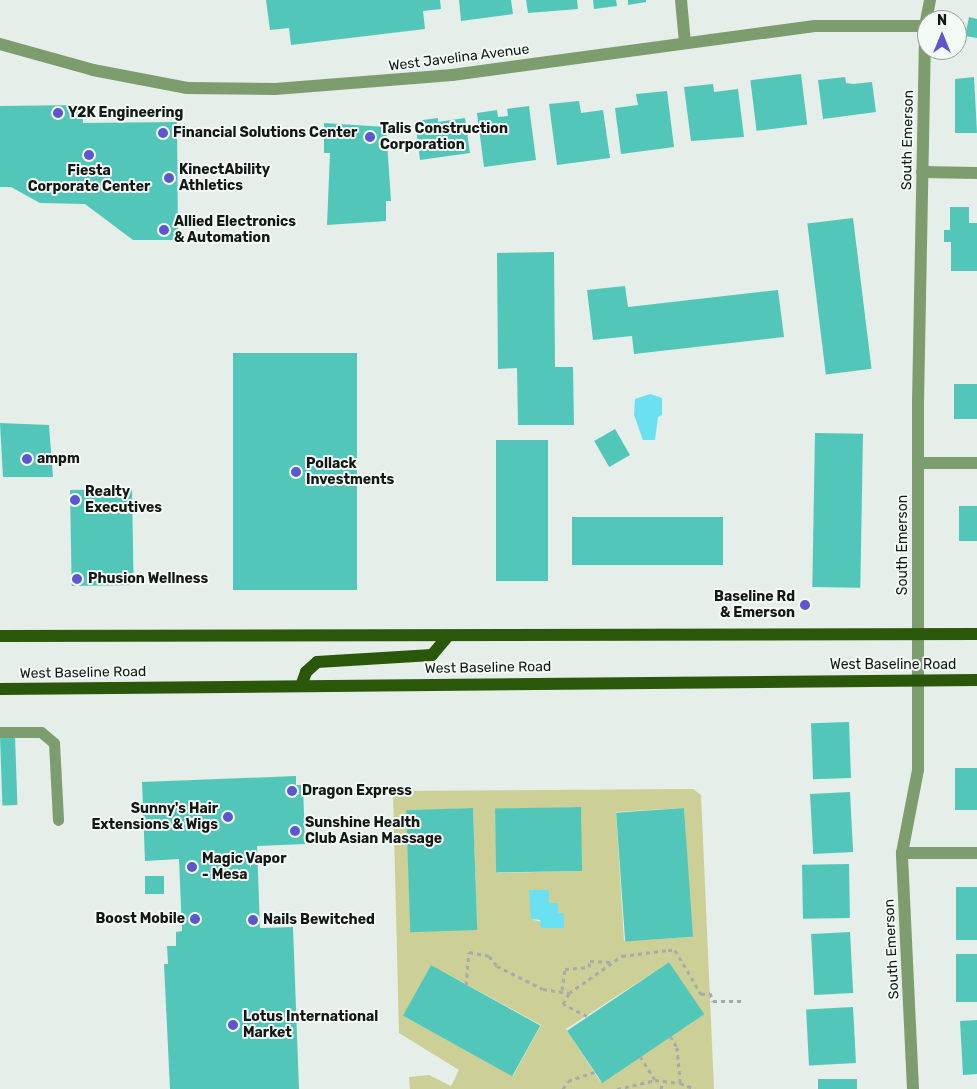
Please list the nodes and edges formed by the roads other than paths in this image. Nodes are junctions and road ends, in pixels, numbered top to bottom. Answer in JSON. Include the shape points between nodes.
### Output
{"nodes":[{"id":1,"x":681,"y":0,"type":"edge"},
{"id":2,"x":917,"y":26,"type":"edge"},
{"id":3,"x":0,"y":44,"type":"edge"},
{"id":4,"x":685,"y":44,"type":"junction"},
{"id":5,"x":924,"y":60,"type":"edge"},
{"id":6,"x":922,"y":172,"type":"junction"},
{"id":7,"x":977,"y":173,"type":"edge"},
{"id":8,"x":919,"y":463,"type":"junction"},
{"id":9,"x":977,"y":463,"type":"edge"},
{"id":10,"x":917,"y":634,"type":"junction"},
{"id":11,"x":977,"y":634,"type":"edge"},
{"id":12,"x":0,"y":636,"type":"edge"},
{"id":13,"x":448,"y":636,"type":"junction"},
{"id":14,"x":977,"y":680,"type":"edge"},
{"id":15,"x":917,"y":681,"type":"junction"},
{"id":16,"x":302,"y":686,"type":"junction"},
{"id":17,"x":0,"y":689,"type":"edge"},
{"id":18,"x":0,"y":732,"type":"edge"},
{"id":19,"x":58,"y":820,"type":"dead end"},
{"id":20,"x":902,"y":853,"type":"junction"},
{"id":21,"x":977,"y":853,"type":"edge"},
{"id":22,"x":913,"y":1089,"type":"edge"}],
"edges":[{"from":1,"to":4,"type":"street"},
{"from":2,"to":4,"type":"street","name":"West Javelina Avenue","via":[[842,24]]},
{"from":3,"to":4,"type":"street","name":"West Javelina Avenue","via":[[93,70],[187,88],[274,89],[392,82]]},
{"from":5,"to":6,"type":"street","name":"South Emerson"},
{"from":6,"to":7,"type":"street"},
{"from":6,"to":8,"type":"street","name":"South Emerson"},
{"from":8,"to":9,"type":"street"},
{"from":8,"to":10,"type":"street","name":"South Emerson"},
{"from":10,"to":11,"type":"main road"},
{"from":10,"to":13,"type":"main road"},
{"from":10,"to":15,"type":"street","name":"South Emerson"},
{"from":12,"to":13,"type":"main road"},
{"from":13,"to":16,"type":"main road","via":[[432,655],[317,662],[306,672]]},
{"from":14,"to":15,"type":"main road","name":"West Baseline Road"},
{"from":15,"to":16,"type":"main road","name":"West Baseline Road"},
{"from":15,"to":20,"type":"street","name":"South Emerson","via":[[918,770]]},
{"from":16,"to":17,"type":"main road","name":"West Baseline Road"},
{"from":18,"to":19,"type":"lane","via":[[41,732],[54,743]]},
{"from":20,"to":21,"type":"street"},
{"from":20,"to":22,"type":"street","name":"South Emerson"}]}
